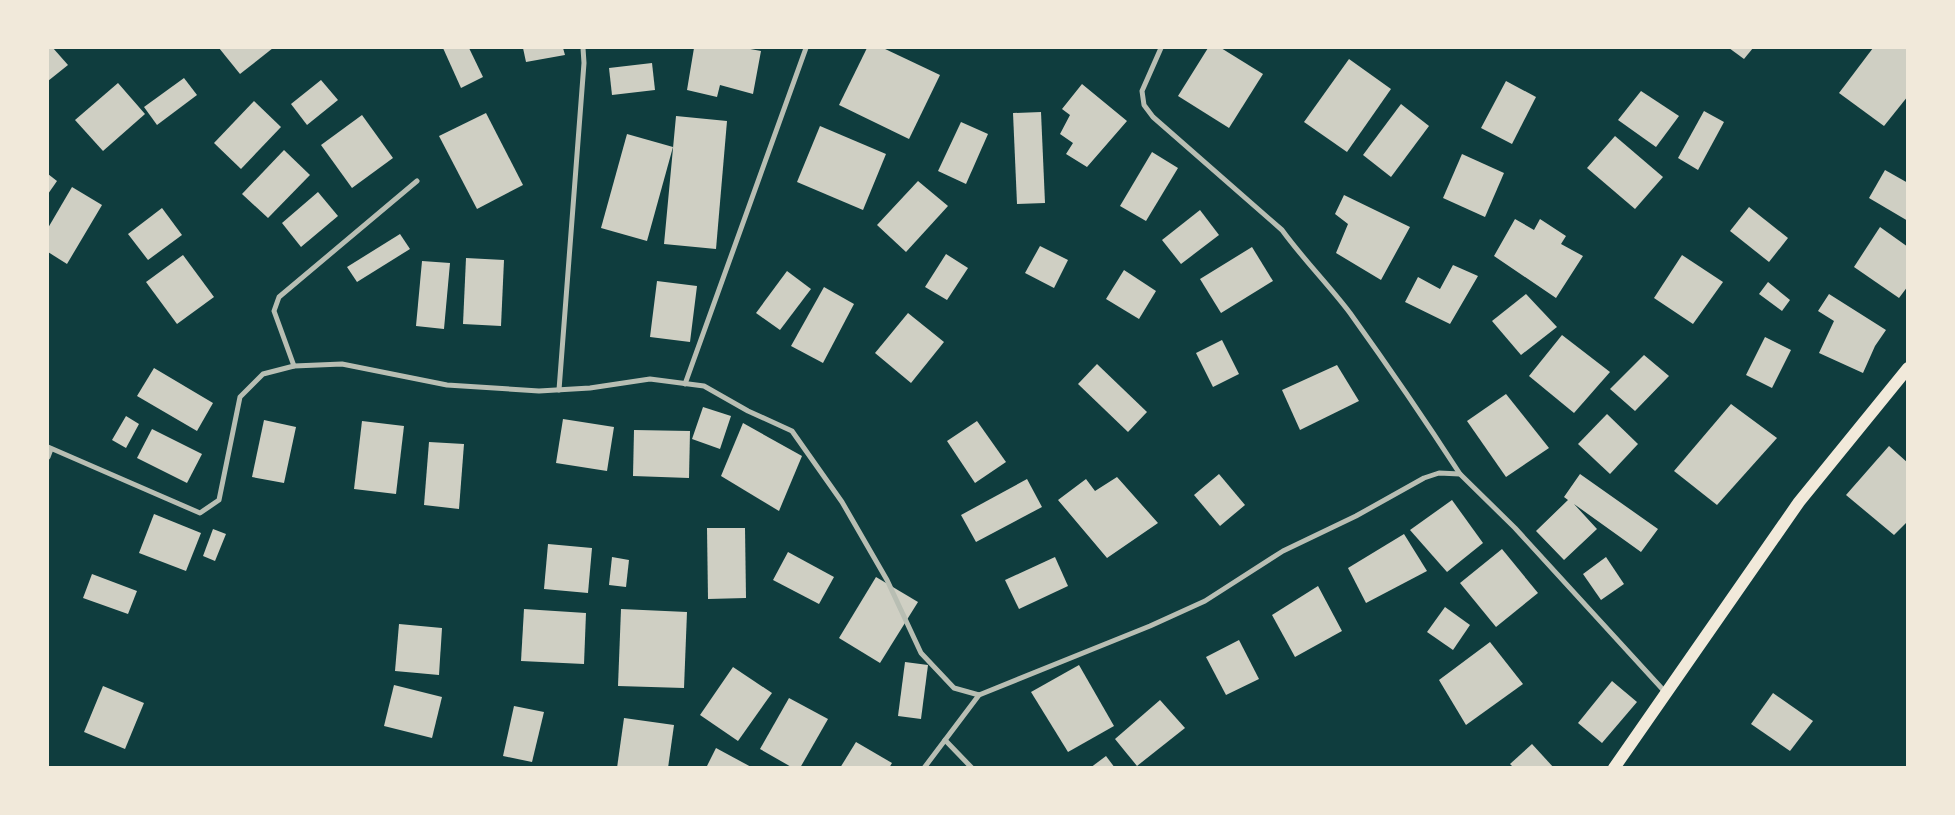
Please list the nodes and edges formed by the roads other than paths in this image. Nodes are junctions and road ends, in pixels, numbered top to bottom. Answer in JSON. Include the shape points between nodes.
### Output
{"nodes":[{"id":1,"x":583,"y":48,"type":"edge"},
{"id":2,"x":806,"y":48,"type":"edge"},
{"id":3,"x":1161,"y":48,"type":"edge"},
{"id":4,"x":417,"y":181,"type":"dead end"},
{"id":5,"x":294,"y":366,"type":"junction"},
{"id":6,"x":1908,"y":368,"type":"edge"},
{"id":7,"x":685,"y":384,"type":"junction"},
{"id":8,"x":559,"y":390,"type":"junction"},
{"id":9,"x":49,"y":448,"type":"edge"},
{"id":10,"x":48,"y":457,"type":"edge"},
{"id":11,"x":1460,"y":474,"type":"junction"},
{"id":12,"x":1666,"y":693,"type":"junction"},
{"id":13,"x":979,"y":695,"type":"junction"},
{"id":14,"x":945,"y":740,"type":"junction"},
{"id":15,"x":924,"y":768,"type":"edge"},
{"id":16,"x":972,"y":768,"type":"edge"},
{"id":17,"x":1614,"y":768,"type":"edge"}],
"edges":[{"from":1,"to":8,"type":"street"},
{"from":2,"to":7,"type":"street"},
{"from":3,"to":11,"type":"street","via":[[1142,91],[1144,105],[1282,230],[1348,311]]},
{"from":4,"to":5,"type":"street","via":[[279,297],[274,311]]},
{"from":5,"to":8,"type":"street","via":[[342,364],[447,385]]},
{"from":5,"to":9,"type":"street","via":[[263,374],[240,397],[220,500],[200,513]]},
{"from":6,"to":12,"type":"main road","via":[[1799,502]]},
{"from":7,"to":8,"type":"street","via":[[650,379]]},
{"from":7,"to":13,"type":"street","via":[[704,386],[792,431],[851,518],[887,580],[921,653],[954,688]]},
{"from":9,"to":10,"type":"street"},
{"from":11,"to":12,"type":"street","via":[[1515,528]]},
{"from":11,"to":13,"type":"street","via":[[1439,473],[1424,478],[1283,551],[1205,601]]},
{"from":12,"to":17,"type":"main road"},
{"from":13,"to":14,"type":"street"},
{"from":14,"to":15,"type":"street"},
{"from":14,"to":16,"type":"street"}]}
